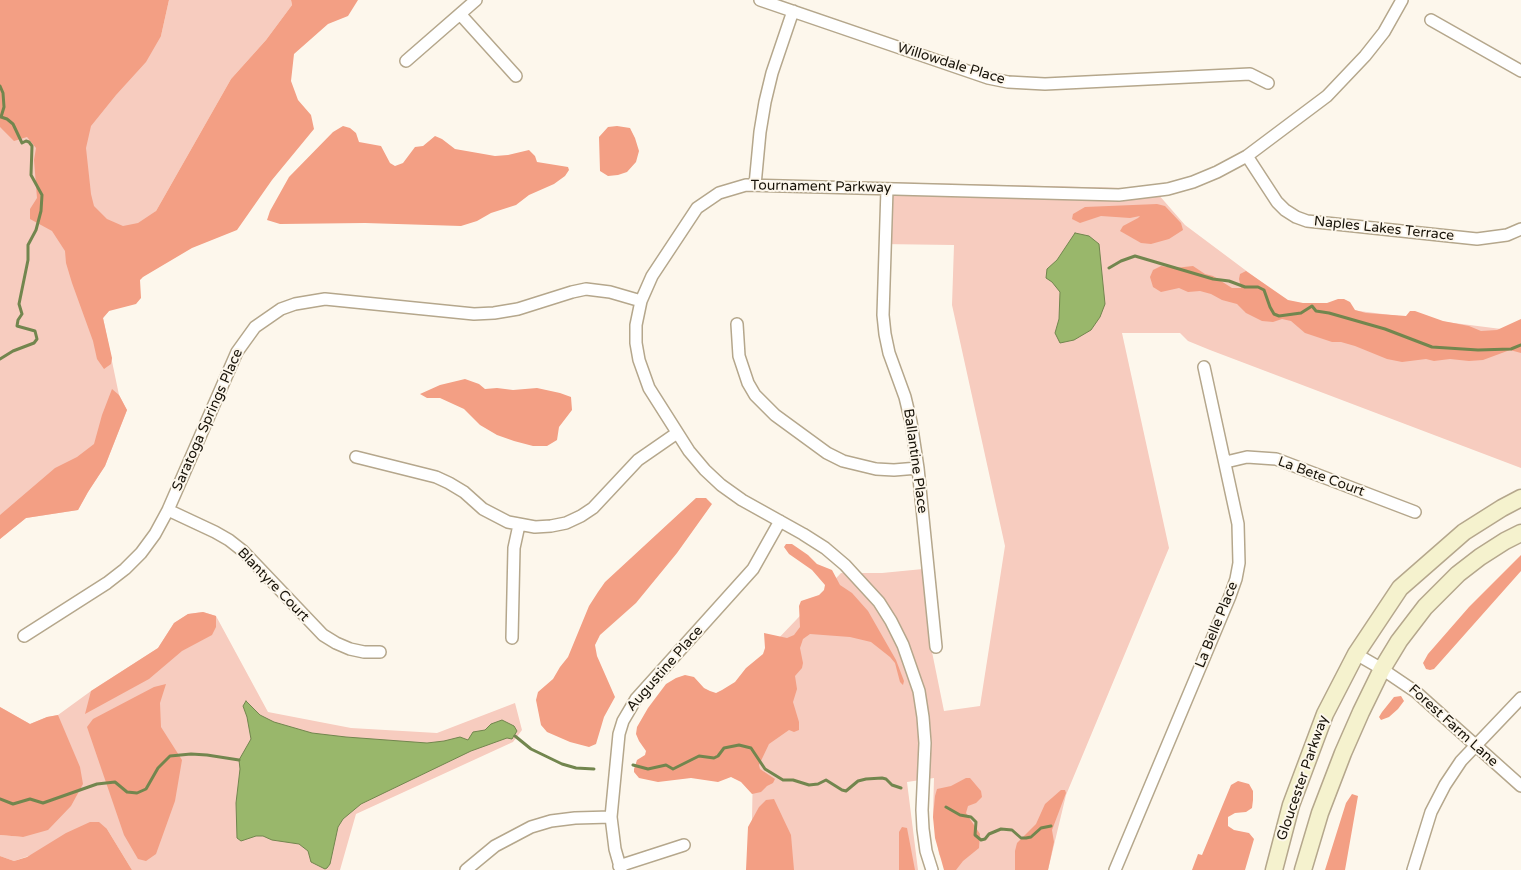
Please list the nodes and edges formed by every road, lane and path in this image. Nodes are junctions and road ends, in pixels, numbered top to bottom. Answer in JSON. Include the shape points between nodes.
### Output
{"nodes":[{"id":1,"x":476,"y":0,"type":"edge"},
{"id":2,"x":760,"y":0,"type":"edge"},
{"id":3,"x":1402,"y":0,"type":"edge"},
{"id":4,"x":793,"y":11,"type":"junction"},
{"id":5,"x":460,"y":14,"type":"junction"},
{"id":6,"x":1431,"y":20,"type":"dead end"},
{"id":7,"x":406,"y":61,"type":"dead end"},
{"id":8,"x":1521,"y":71,"type":"edge"},
{"id":9,"x":516,"y":76,"type":"dead end"},
{"id":10,"x":1268,"y":83,"type":"dead end"},
{"id":11,"x":1248,"y":156,"type":"junction"},
{"id":12,"x":756,"y":185,"type":"junction"},
{"id":13,"x":887,"y":188,"type":"junction"},
{"id":14,"x":1521,"y":229,"type":"edge"},
{"id":15,"x":641,"y":301,"type":"junction"},
{"id":16,"x":737,"y":324,"type":"dead end"},
{"id":17,"x":1204,"y":367,"type":"dead end"},
{"id":18,"x":677,"y":432,"type":"junction"},
{"id":19,"x":356,"y":457,"type":"dead end"},
{"id":20,"x":1226,"y":462,"type":"junction"},
{"id":21,"x":918,"y":468,"type":"junction"},
{"id":22,"x":1521,"y":498,"type":"edge"},
{"id":23,"x":168,"y":510,"type":"junction"},
{"id":24,"x":1415,"y":512,"type":"dead end"},
{"id":25,"x":780,"y":521,"type":"junction"},
{"id":26,"x":519,"y":525,"type":"junction"},
{"id":27,"x":1521,"y":533,"type":"edge"},
{"id":28,"x":24,"y":636,"type":"dead end"},
{"id":29,"x":512,"y":638,"type":"dead end"},
{"id":30,"x":936,"y":647,"type":"dead end"},
{"id":31,"x":380,"y":652,"type":"dead end"},
{"id":32,"x":1356,"y":654,"type":"junction"},
{"id":33,"x":1382,"y":669,"type":"junction"},
{"id":34,"x":1521,"y":698,"type":"edge"},
{"id":35,"x":1476,"y":746,"type":"junction"},
{"id":36,"x":1521,"y":786,"type":"edge"},
{"id":37,"x":610,"y":817,"type":"junction"},
{"id":38,"x":684,"y":845,"type":"dead end"},
{"id":39,"x":620,"y":868,"type":"edge"},
{"id":40,"x":466,"y":870,"type":"edge"},
{"id":41,"x":932,"y":870,"type":"edge"},
{"id":42,"x":1115,"y":870,"type":"edge"},
{"id":43,"x":1274,"y":870,"type":"edge"},
{"id":44,"x":1304,"y":870,"type":"edge"},
{"id":45,"x":1413,"y":870,"type":"edge"}],
"edges":[{"from":1,"to":5,"type":"street"},
{"from":2,"to":4,"type":"street","name":"Willowdale Place"},
{"from":3,"to":11,"type":"street","name":"Tournament Parkway","via":[[1384,32],[1347,77]]},
{"from":4,"to":10,"type":"street","name":"Willowdale Place","via":[[1008,82],[1045,84],[1250,74]]},
{"from":4,"to":12,"type":"street","via":[[765,102]]},
{"from":5,"to":7,"type":"street"},
{"from":5,"to":9,"type":"street"},
{"from":6,"to":8,"type":"street"},
{"from":11,"to":13,"type":"street","name":"Tournament Parkway","via":[[1193,182],[1144,193]]},
{"from":11,"to":14,"type":"street","name":"Naples Lakes Terrace","via":[[1277,202],[1296,217],[1308,221],[1477,240]]},
{"from":12,"to":13,"type":"street","name":"Tournament Parkway"},
{"from":12,"to":15,"type":"street","name":"Tournament Parkway","via":[[731,188],[697,208],[652,276]]},
{"from":13,"to":21,"type":"street","name":"Ballantine Place","via":[[885,334],[905,396]]},
{"from":15,"to":18,"type":"street","name":"Tournament Parkway","via":[[636,326],[639,360],[650,388]]},
{"from":15,"to":23,"type":"street","name":"Saratoga Springs Place","via":[[610,292],[586,290],[494,313],[474,314],[325,299],[281,309],[255,327],[237,352]]},
{"from":16,"to":21,"type":"street","via":[[739,356],[748,383],[775,415],[843,461],[876,469]]},
{"from":17,"to":20,"type":"street","name":"La Belle Place"},
{"from":18,"to":25,"type":"street","name":"Tournament Parkway","via":[[689,451],[721,485]]},
{"from":18,"to":26,"type":"street","via":[[638,460],[604,498],[580,516],[551,526]]},
{"from":19,"to":26,"type":"street","via":[[436,477],[464,492],[495,516]]},
{"from":20,"to":24,"type":"street","name":"La Bete Court","via":[[1247,457],[1276,459]]},
{"from":20,"to":42,"type":"street","name":"La Belle Place","via":[[1238,524],[1240,554],[1236,579]]},
{"from":21,"to":30,"type":"street","name":"Ballantine Place"},
{"from":22,"to":32,"type":"main road","name":"Gloucester Parkway","via":[[1464,532],[1400,588]]},
{"from":23,"to":28,"type":"street","name":"Saratoga Springs Place","via":[[155,534],[126,569]]},
{"from":23,"to":31,"type":"street","name":"Blantyre Court","via":[[215,532],[243,551],[323,635],[350,648]]},
{"from":25,"to":37,"type":"street","name":"Augustine Place","via":[[753,569],[628,710],[619,734]]},
{"from":25,"to":41,"type":"street","name":"Tournament Parkway","via":[[825,548],[861,581],[883,608],[903,645],[919,691],[923,717],[922,829]]},
{"from":26,"to":29,"type":"street","via":[[514,548]]},
{"from":27,"to":33,"type":"main road","name":"Gloucester Parkway","via":[[1458,574],[1425,607]]},
{"from":32,"to":33,"type":"street","name":"Forest Farm Lane"},
{"from":32,"to":43,"type":"main road","name":"Gloucester Parkway","via":[[1325,714],[1304,768]]},
{"from":33,"to":35,"type":"street","name":"Forest Farm Lane","via":[[1416,692]]},
{"from":33,"to":44,"type":"main road","name":"Gloucester Parkway","via":[[1331,782]]},
{"from":34,"to":35,"type":"street"},
{"from":35,"to":36,"type":"street","name":"Forest Farm Lane"},
{"from":35,"to":45,"type":"street","via":[[1438,798]]},
{"from":37,"to":39,"type":"street","name":"Augustine Place"},
{"from":37,"to":40,"type":"street","via":[[551,821],[531,827],[495,846]]},
{"from":38,"to":39,"type":"street"}]}
